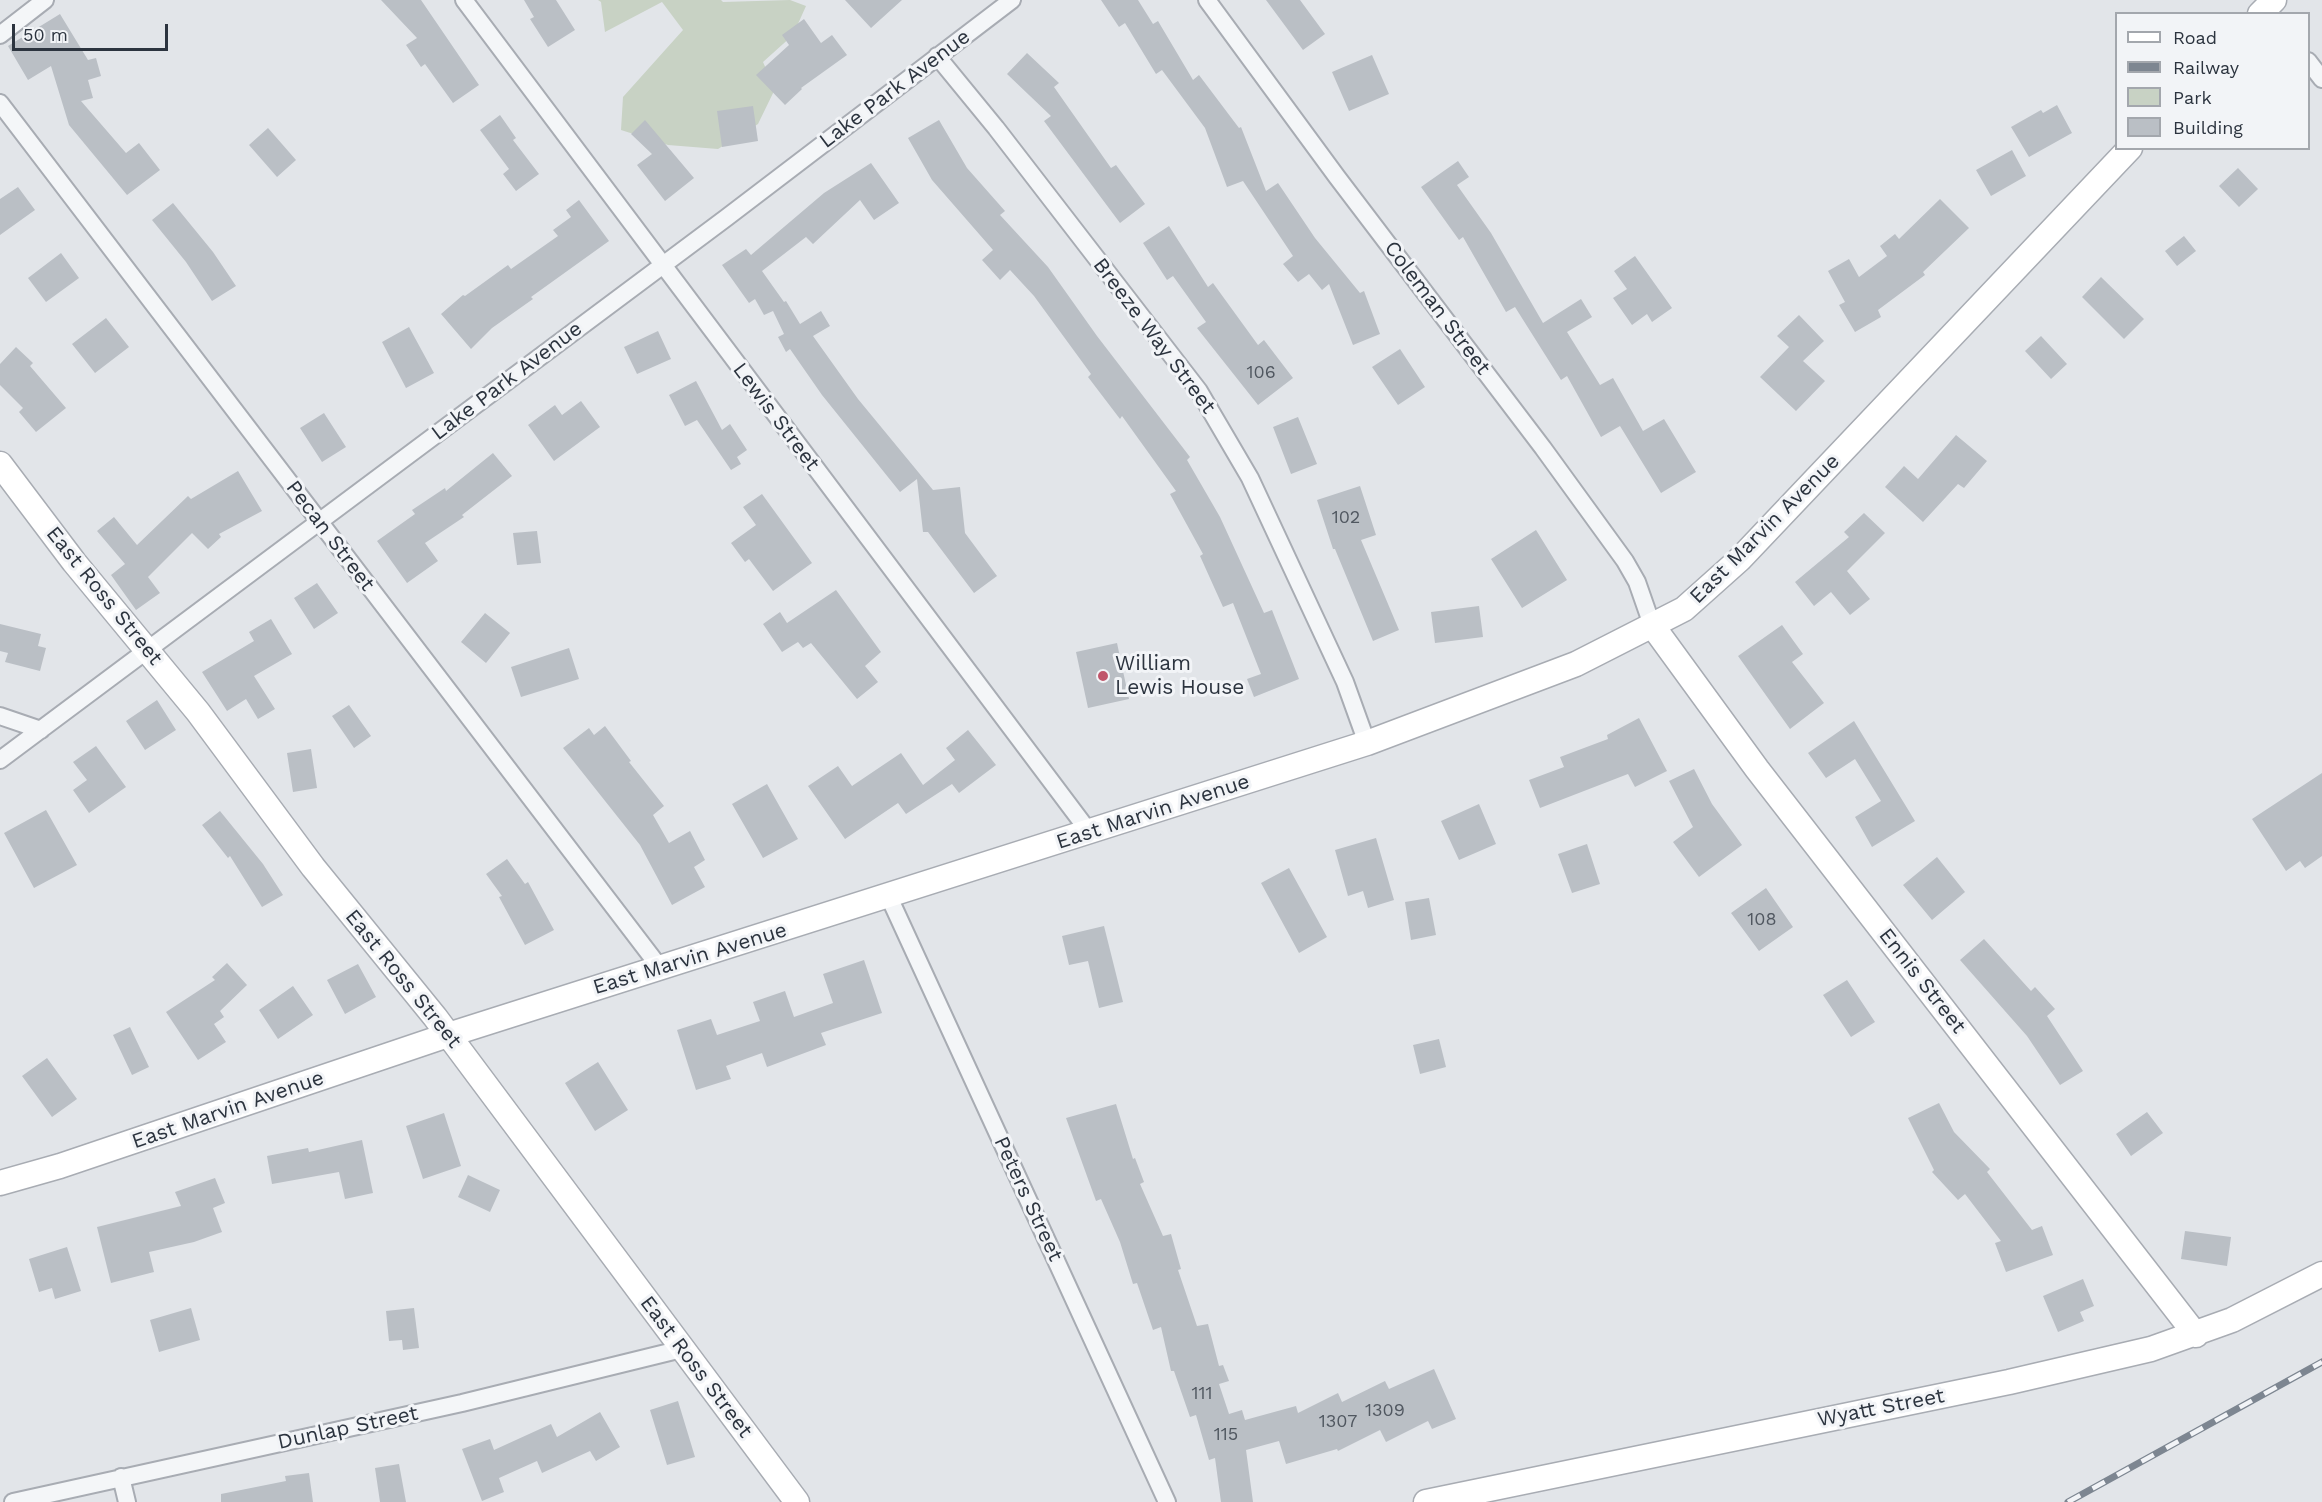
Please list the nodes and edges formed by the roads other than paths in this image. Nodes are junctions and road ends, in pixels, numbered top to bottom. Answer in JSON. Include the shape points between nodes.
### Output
{"nodes":[{"id":1,"x":45,"y":0,"type":"edge"},
{"id":2,"x":464,"y":0,"type":"edge"},
{"id":3,"x":1012,"y":0,"type":"edge"},
{"id":4,"x":1207,"y":0,"type":"edge"},
{"id":5,"x":0,"y":35,"type":"edge"},
{"id":6,"x":937,"y":56,"type":"junction"},
{"id":7,"x":2310,"y":64,"type":"edge"},
{"id":8,"x":2322,"y":79,"type":"edge"},
{"id":9,"x":0,"y":103,"type":"edge"},
{"id":10,"x":2128,"y":150,"type":"edge"},
{"id":11,"x":662,"y":264,"type":"junction"},
{"id":12,"x":0,"y":464,"type":"edge"},
{"id":13,"x":321,"y":522,"type":"junction"},
{"id":14,"x":1652,"y":625,"type":"junction"},
{"id":15,"x":148,"y":652,"type":"junction"},
{"id":16,"x":0,"y":716,"type":"edge"},
{"id":17,"x":41,"y":730,"type":"junction"},
{"id":18,"x":1367,"y":743,"type":"junction"},
{"id":19,"x":0,"y":760,"type":"edge"},
{"id":20,"x":1090,"y":833,"type":"junction"},
{"id":21,"x":889,"y":897,"type":"junction"},
{"id":22,"x":661,"y":969,"type":"junction"},
{"id":23,"x":448,"y":1035,"type":"junction"},
{"id":24,"x":0,"y":1183,"type":"edge"},
{"id":25,"x":2322,"y":1274,"type":"edge"},
{"id":26,"x":2196,"y":1335,"type":"junction"},
{"id":27,"x":682,"y":1349,"type":"junction"},
{"id":28,"x":121,"y":1477,"type":"junction"},
{"id":29,"x":13,"y":1502,"type":"edge"},
{"id":30,"x":127,"y":1502,"type":"edge"},
{"id":31,"x":797,"y":1502,"type":"edge"},
{"id":32,"x":1167,"y":1502,"type":"edge"},
{"id":33,"x":1426,"y":1502,"type":"edge"}],
"edges":[{"from":1,"to":5,"type":"street"},
{"from":2,"to":11,"type":"street","name":"Lewis Street"},
{"from":3,"to":6,"type":"street","name":"Lake Park Avenue"},
{"from":4,"to":14,"type":"street","name":"Coleman Street","via":[[1625,561]]},
{"from":6,"to":11,"type":"street","name":"Lake Park Avenue"},
{"from":6,"to":18,"type":"street","name":"Breeze Way Street","via":[[1199,391],[1255,489],[1345,682]]},
{"from":7,"to":8,"type":"street"},
{"from":9,"to":13,"type":"street","name":"Pecan Street"},
{"from":10,"to":14,"type":"main road","name":"East Marvin Avenue","via":[[1740,559],[1684,609]]},
{"from":11,"to":13,"type":"street","name":"Lake Park Avenue"},
{"from":11,"to":20,"type":"street","name":"Lewis Street"},
{"from":12,"to":15,"type":"main road","name":"East Ross Street"},
{"from":13,"to":15,"type":"street","name":"Lake Park Avenue"},
{"from":13,"to":22,"type":"street","name":"Pecan Street"},
{"from":14,"to":18,"type":"main road","name":"East Marvin Avenue","via":[[1576,664]]},
{"from":14,"to":26,"type":"main road","name":"Ennis Street","via":[[1757,769]]},
{"from":15,"to":17,"type":"street","name":"Lake Park Avenue"},
{"from":15,"to":23,"type":"main road","name":"East Ross Street"},
{"from":16,"to":17,"type":"street"},
{"from":17,"to":19,"type":"street","name":"Lake Park Avenue"},
{"from":18,"to":20,"type":"main road","name":"East Marvin Avenue"},
{"from":20,"to":21,"type":"main road","name":"East Marvin Avenue"},
{"from":21,"to":22,"type":"main road","name":"East Marvin Avenue"},
{"from":21,"to":32,"type":"street","name":"Peters Street"},
{"from":22,"to":23,"type":"main road","name":"East Marvin Avenue"},
{"from":23,"to":24,"type":"main road","name":"East Marvin Avenue"},
{"from":23,"to":27,"type":"main road","name":"East Ross Street"},
{"from":25,"to":26,"type":"main road","name":"Wyatt Street"},
{"from":26,"to":33,"type":"main road","name":"Wyatt Street","via":[[2009,1382]]},
{"from":27,"to":28,"type":"street","name":"Dunlap Street","via":[[462,1403]]},
{"from":27,"to":31,"type":"main road","name":"East Ross Street"},
{"from":28,"to":29,"type":"street","name":"Dunlap Street"},
{"from":28,"to":30,"type":"street"}]}
